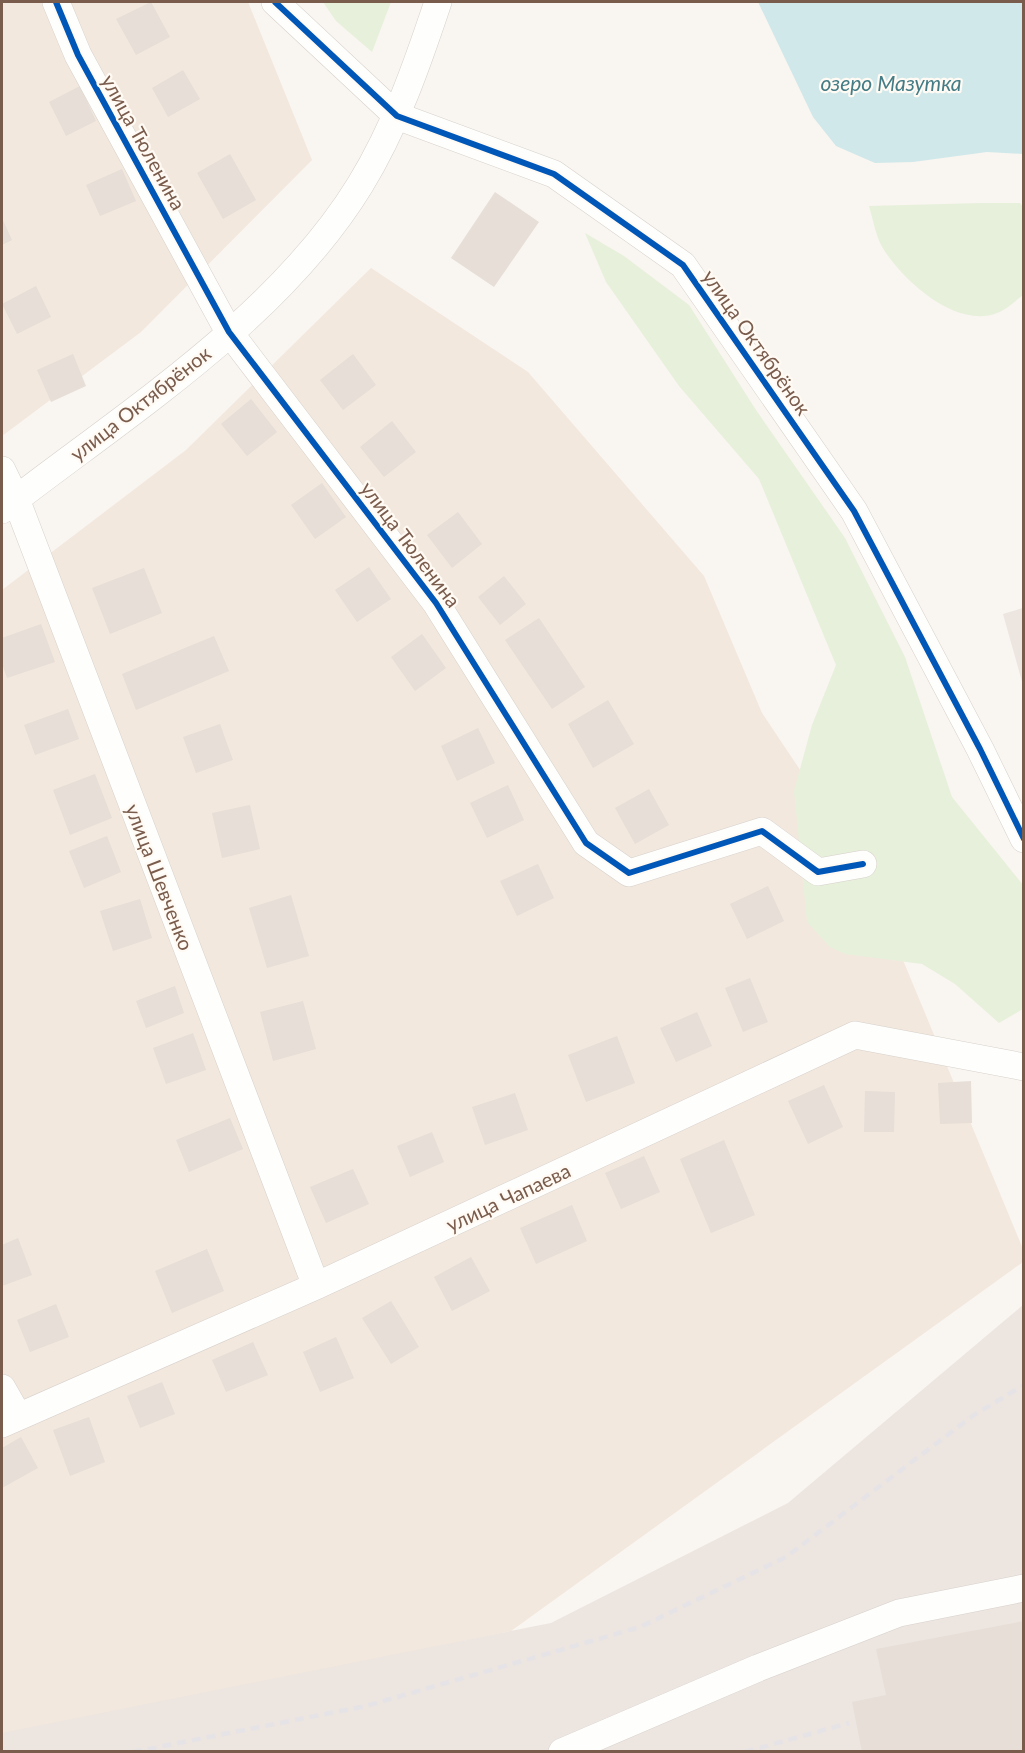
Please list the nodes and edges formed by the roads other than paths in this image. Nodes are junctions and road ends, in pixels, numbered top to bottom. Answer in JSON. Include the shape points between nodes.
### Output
{"nodes":[{"id":1,"x":56,"y":2,"type":"edge"},
{"id":2,"x":275,"y":2,"type":"edge"},
{"id":3,"x":438,"y":2,"type":"edge"},
{"id":4,"x":396,"y":116,"type":"junction"},
{"id":5,"x":229,"y":332,"type":"junction"},
{"id":6,"x":2,"y":470,"type":"edge"},
{"id":7,"x":9,"y":505,"type":"edge"},
{"id":8,"x":1023,"y":839,"type":"edge"},
{"id":9,"x":863,"y":864,"type":"dead end"},
{"id":10,"x":1023,"y":1067,"type":"edge"},
{"id":11,"x":316,"y":1286,"type":"junction"},
{"id":12,"x":2,"y":1388,"type":"edge"},
{"id":13,"x":10,"y":1420,"type":"edge"},
{"id":14,"x":1023,"y":1588,"type":"edge"},
{"id":15,"x":562,"y":1752,"type":"edge"}],
"edges":[{"from":1,"to":5,"type":"street","name":"улица Тюленина","via":[[78,56]]},
{"from":2,"to":4,"type":"street","name":"улица Октябрёнок"},
{"from":3,"to":4,"type":"street","name":"улица Октябрёнок"},
{"from":4,"to":5,"type":"street","name":"улица Октябрёнок","via":[[360,186],[330,229]]},
{"from":4,"to":8,"type":"street","name":"улица Октябрёнок","via":[[554,174],[683,266],[854,512],[980,749]]},
{"from":5,"to":7,"type":"street","name":"улица Октябрёнок","via":[[165,387]]},
{"from":5,"to":9,"type":"street","name":"улица Тюленина","via":[[436,603],[586,843],[629,873],[762,831],[818,872]]},
{"from":6,"to":7,"type":"street","name":"улица Шевченко"},
{"from":7,"to":11,"type":"street","name":"улица Шевченко"},
{"from":10,"to":11,"type":"street","name":"улица Чапаева","via":[[855,1035]]},
{"from":11,"to":13,"type":"street","name":"улица Чапаева"},
{"from":12,"to":13,"type":"street"},
{"from":14,"to":15,"type":"street","via":[[899,1613]]}]}
